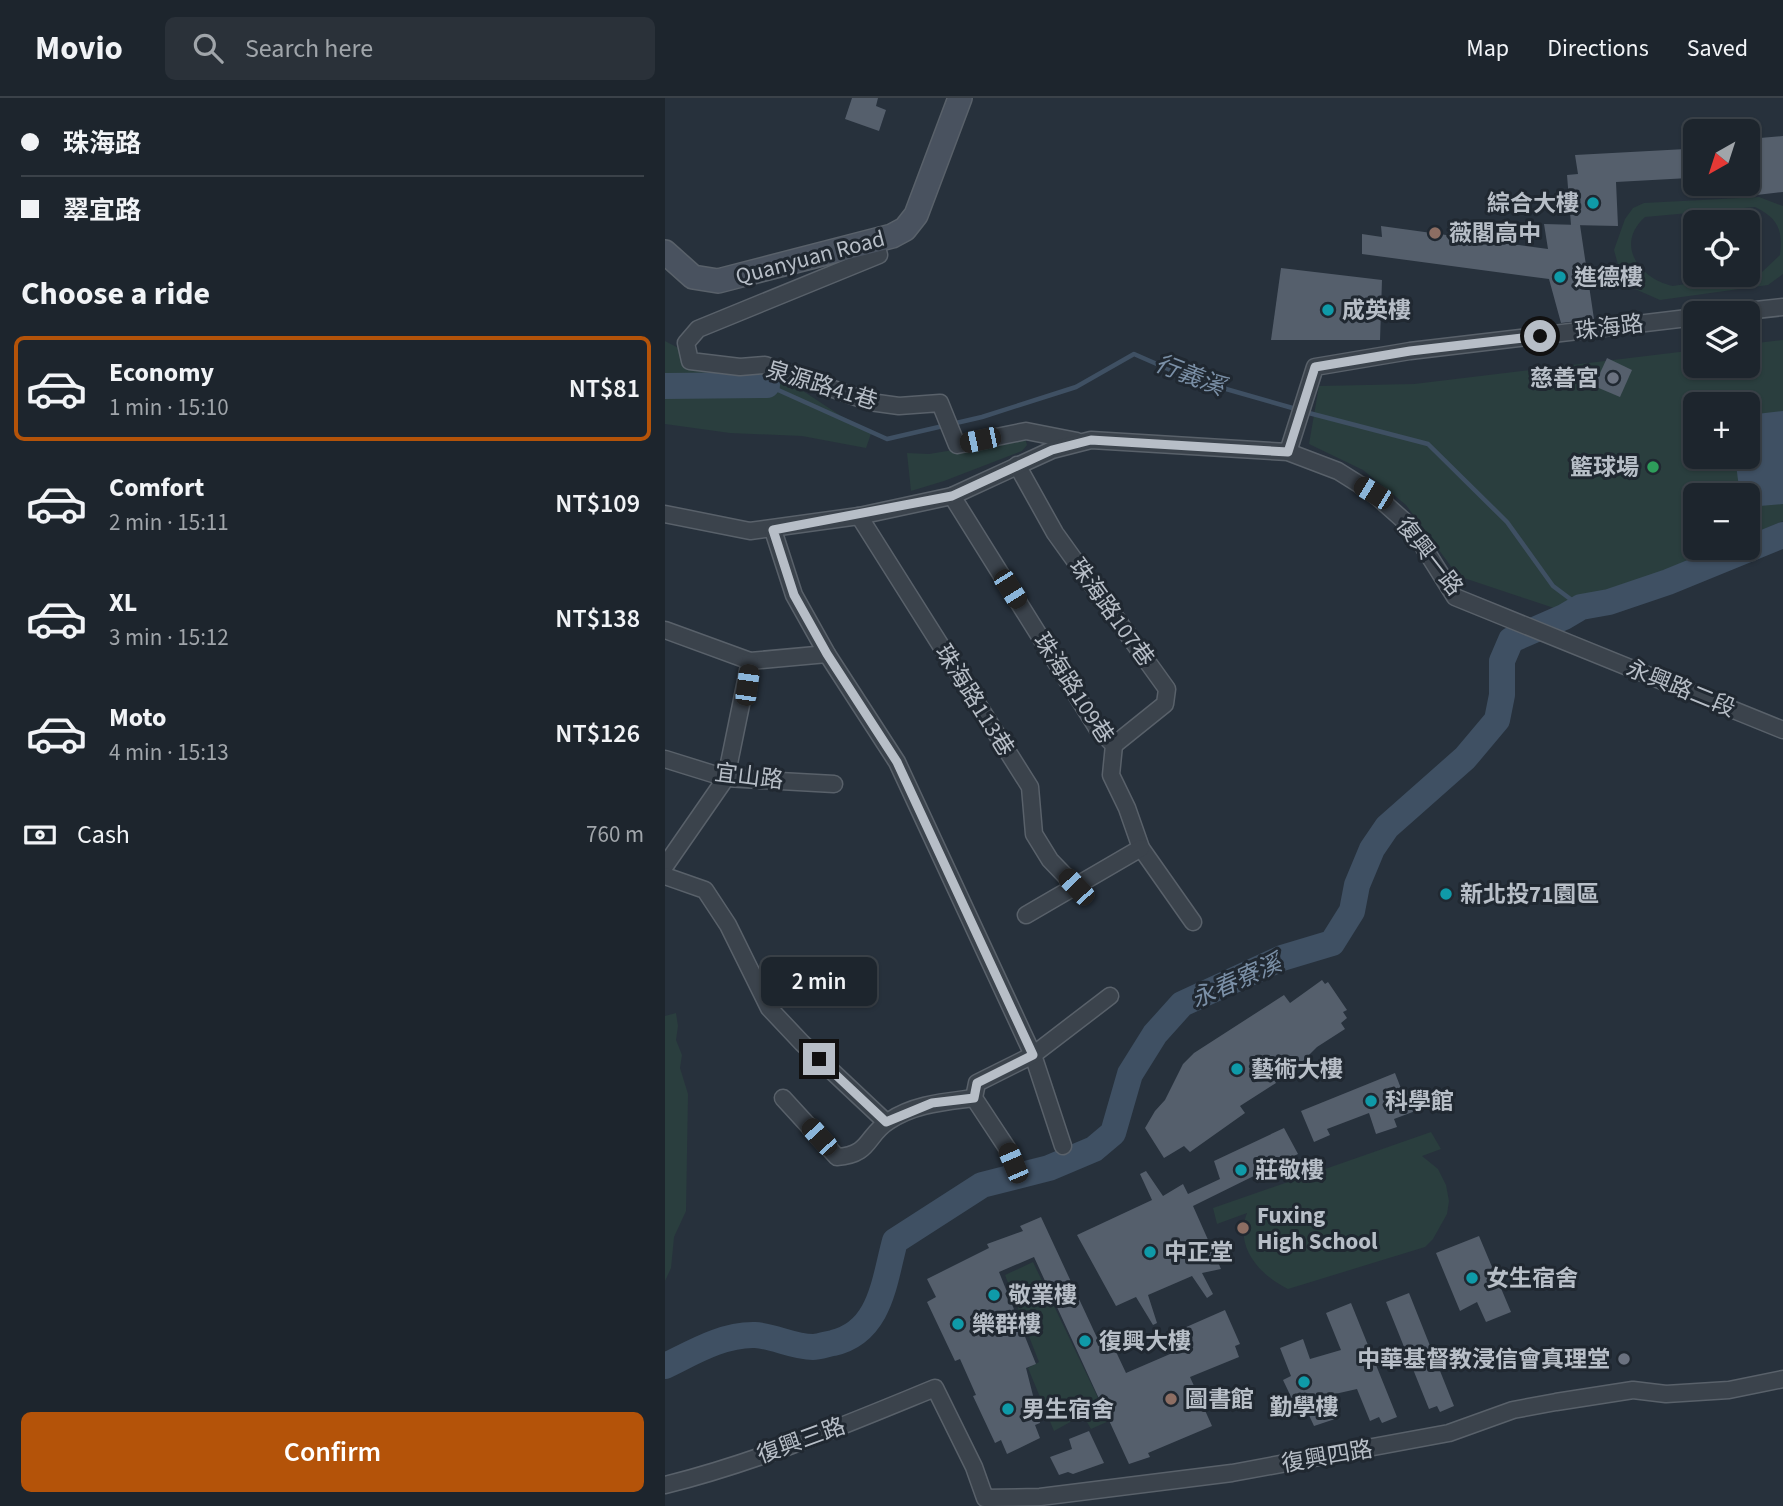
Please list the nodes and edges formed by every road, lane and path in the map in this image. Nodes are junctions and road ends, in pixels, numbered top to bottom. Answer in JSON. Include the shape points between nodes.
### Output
{"nodes":[{"id":1,"x":960,"y":98,"type":"edge"},
{"id":2,"x":875,"y":241,"type":"junction"},
{"id":3,"x":665,"y":252,"type":"edge"},
{"id":4,"x":1783,"y":307,"type":"edge"},
{"id":5,"x":1760,"y":310,"type":"edge"},
{"id":6,"x":1683,"y":319,"type":"edge"},
{"id":7,"x":1079,"y":442,"type":"junction"},
{"id":8,"x":1288,"y":452,"type":"junction"},
{"id":9,"x":1017,"y":465,"type":"junction"},
{"id":10,"x":952,"y":496,"type":"junction"},
{"id":11,"x":665,"y":514,"type":"edge"},
{"id":12,"x":859,"y":516,"type":"junction"},
{"id":13,"x":773,"y":530,"type":"junction"},
{"id":14,"x":665,"y":630,"type":"edge"},
{"id":15,"x":1578,"y":647,"type":"joint"},
{"id":16,"x":827,"y":654,"type":"junction"},
{"id":17,"x":750,"y":661,"type":"junction"},
{"id":18,"x":1783,"y":730,"type":"edge"},
{"id":19,"x":1114,"y":745,"type":"junction"},
{"id":20,"x":665,"y":758,"type":"edge"},
{"id":21,"x":726,"y":778,"type":"junction"},
{"id":22,"x":834,"y":784,"type":"dead end"},
{"id":23,"x":1140,"y":848,"type":"junction"},
{"id":24,"x":665,"y":866,"type":"edge"},
{"id":25,"x":665,"y":876,"type":"edge"},
{"id":26,"x":1076,"y":887,"type":"junction"},
{"id":27,"x":1026,"y":915,"type":"dead end"},
{"id":28,"x":1193,"y":922,"type":"dead end"},
{"id":29,"x":1110,"y":996,"type":"dead end"},
{"id":30,"x":1033,"y":1055,"type":"junction"},
{"id":31,"x":783,"y":1098,"type":"dead end"},
{"id":32,"x":974,"y":1098,"type":"junction"},
{"id":33,"x":886,"y":1122,"type":"junction"},
{"id":34,"x":1063,"y":1146,"type":"dead end"},
{"id":35,"x":1013,"y":1163,"type":"dead end"},
{"id":36,"x":1783,"y":1379,"type":"edge"},
{"id":37,"x":935,"y":1388,"type":"joint"},
{"id":38,"x":665,"y":1485,"type":"edge"}],
"edges":[{"from":1,"to":2,"type":"street","name":"Quanyuan Road","via":[[916,215],[905,229]]},
{"from":2,"to":3,"type":"street","name":"Quanyuan Road","via":[[718,281],[693,277]]},
{"from":2,"to":7,"type":"street","name":"泉源路41巷","via":[[879,255],[698,328],[686,343],[690,361],[765,365],[870,402],[899,406],[940,402],[957,445],[1026,431]]},
{"from":4,"to":5,"type":"street"},
{"from":6,"to":8,"type":"street","name":"珠海路","via":[[1315,367]]},
{"from":7,"to":8,"type":"street","via":[[1129,440]]},
{"from":7,"to":9,"type":"street"},
{"from":8,"to":15,"type":"street","name":"復興一路","via":[[1338,471],[1373,493],[1411,527],[1455,597]]},
{"from":9,"to":10,"type":"street"},
{"from":9,"to":19,"type":"street","name":"珠海路107巷","via":[[1055,533],[1167,689],[1165,704]]},
{"from":10,"to":12,"type":"street"},
{"from":10,"to":19,"type":"street","name":"珠海路109巷","via":[[1097,728]]},
{"from":11,"to":13,"type":"street","via":[[750,531]]},
{"from":12,"to":13,"type":"street"},
{"from":12,"to":26,"type":"street","name":"珠海路113巷","via":[[1030,787],[1034,834],[1050,860]]},
{"from":13,"to":16,"type":"street","via":[[794,595]]},
{"from":14,"to":17,"type":"street"},
{"from":15,"to":18,"type":"street","name":"永興路二段"},
{"from":16,"to":17,"type":"street"},
{"from":16,"to":30,"type":"street","via":[[897,762]]},
{"from":17,"to":21,"type":"street"},
{"from":19,"to":23,"type":"street","name":"珠海路109巷","via":[[1111,775]]},
{"from":20,"to":21,"type":"street","name":"宜山路"},
{"from":21,"to":22,"type":"street","name":"宜山路"},
{"from":21,"to":24,"type":"street"},
{"from":23,"to":26,"type":"street"},
{"from":23,"to":28,"type":"street","name":"珠海路109巷"},
{"from":25,"to":33,"type":"street","via":[[705,890],[769,1007]]},
{"from":26,"to":27,"type":"street"},
{"from":29,"to":30,"type":"street"},
{"from":30,"to":32,"type":"street","via":[[977,1083]]},
{"from":30,"to":34,"type":"street"},
{"from":31,"to":33,"type":"street","via":[[837,1157],[853,1156]]},
{"from":32,"to":33,"type":"street","via":[[932,1103]]},
{"from":32,"to":35,"type":"street"},
{"from":36,"to":37,"type":"street","name":"復興四路","via":[[1729,1390],[1666,1394],[1633,1390],[1556,1402],[1513,1410],[1449,1433],[1232,1473],[1040,1497],[985,1498]]},
{"from":37,"to":38,"type":"street","name":"復興三路","via":[[729,1466]]}]}
